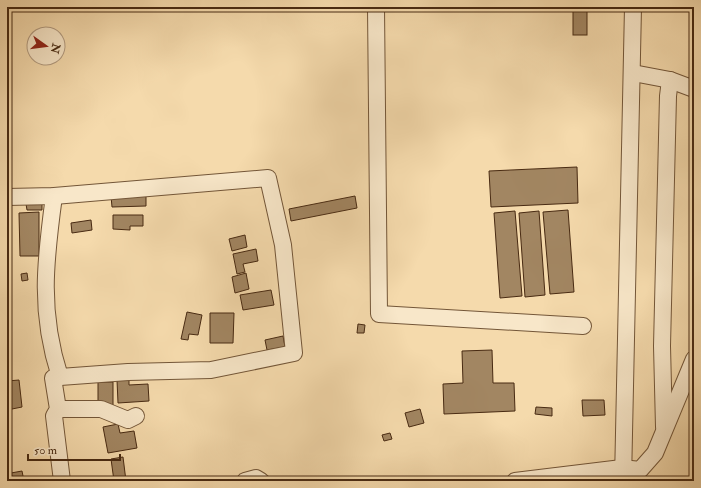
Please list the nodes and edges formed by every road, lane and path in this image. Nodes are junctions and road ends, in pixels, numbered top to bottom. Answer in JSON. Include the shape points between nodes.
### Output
{"nodes":[{"id":1,"x":376,"y":7,"type":"edge"},
{"id":2,"x":633,"y":7,"type":"edge"},
{"id":3,"x":633,"y":73,"type":"junction"},
{"id":4,"x":670,"y":80,"type":"junction"},
{"id":5,"x":694,"y":89,"type":"edge"},
{"id":6,"x":54,"y":196,"type":"junction"},
{"id":7,"x":7,"y":197,"type":"edge"},
{"id":8,"x":582,"y":326,"type":"dead end"},
{"id":9,"x":694,"y":359,"type":"edge"},
{"id":10,"x":60,"y":377,"type":"junction"},
{"id":11,"x":58,"y":409,"type":"junction"},
{"id":12,"x":136,"y":416,"type":"dead end"},
{"id":13,"x":664,"y":427,"type":"junction"},
{"id":14,"x":623,"y":475,"type":"edge"},
{"id":15,"x":62,"y":481,"type":"edge"},
{"id":16,"x":246,"y":481,"type":"edge"},
{"id":17,"x":261,"y":481,"type":"edge"},
{"id":18,"x":515,"y":481,"type":"edge"}],
"edges":[{"from":1,"to":8,"type":"street","via":[[379,314]]},
{"from":2,"to":3,"type":"street"},
{"from":3,"to":4,"type":"street"},
{"from":3,"to":14,"type":"street"},
{"from":4,"to":5,"type":"street"},
{"from":4,"to":13,"type":"street","via":[[662,346]]},
{"from":6,"to":7,"type":"street"},
{"from":6,"to":10,"type":"street","via":[[46,260],[45,303],[51,350]]},
{"from":6,"to":10,"type":"street","via":[[268,178],[283,245],[294,353],[211,370]]},
{"from":9,"to":13,"type":"street"},
{"from":10,"to":11,"type":"street","via":[[53,378]]},
{"from":11,"to":12,"type":"street","via":[[101,409],[128,420]]},
{"from":11,"to":15,"type":"street","via":[[54,416]]},
{"from":13,"to":14,"type":"street","via":[[655,453],[640,470]]},
{"from":14,"to":18,"type":"street"},
{"from":16,"to":17,"type":"street","via":[[256,478]]}]}
